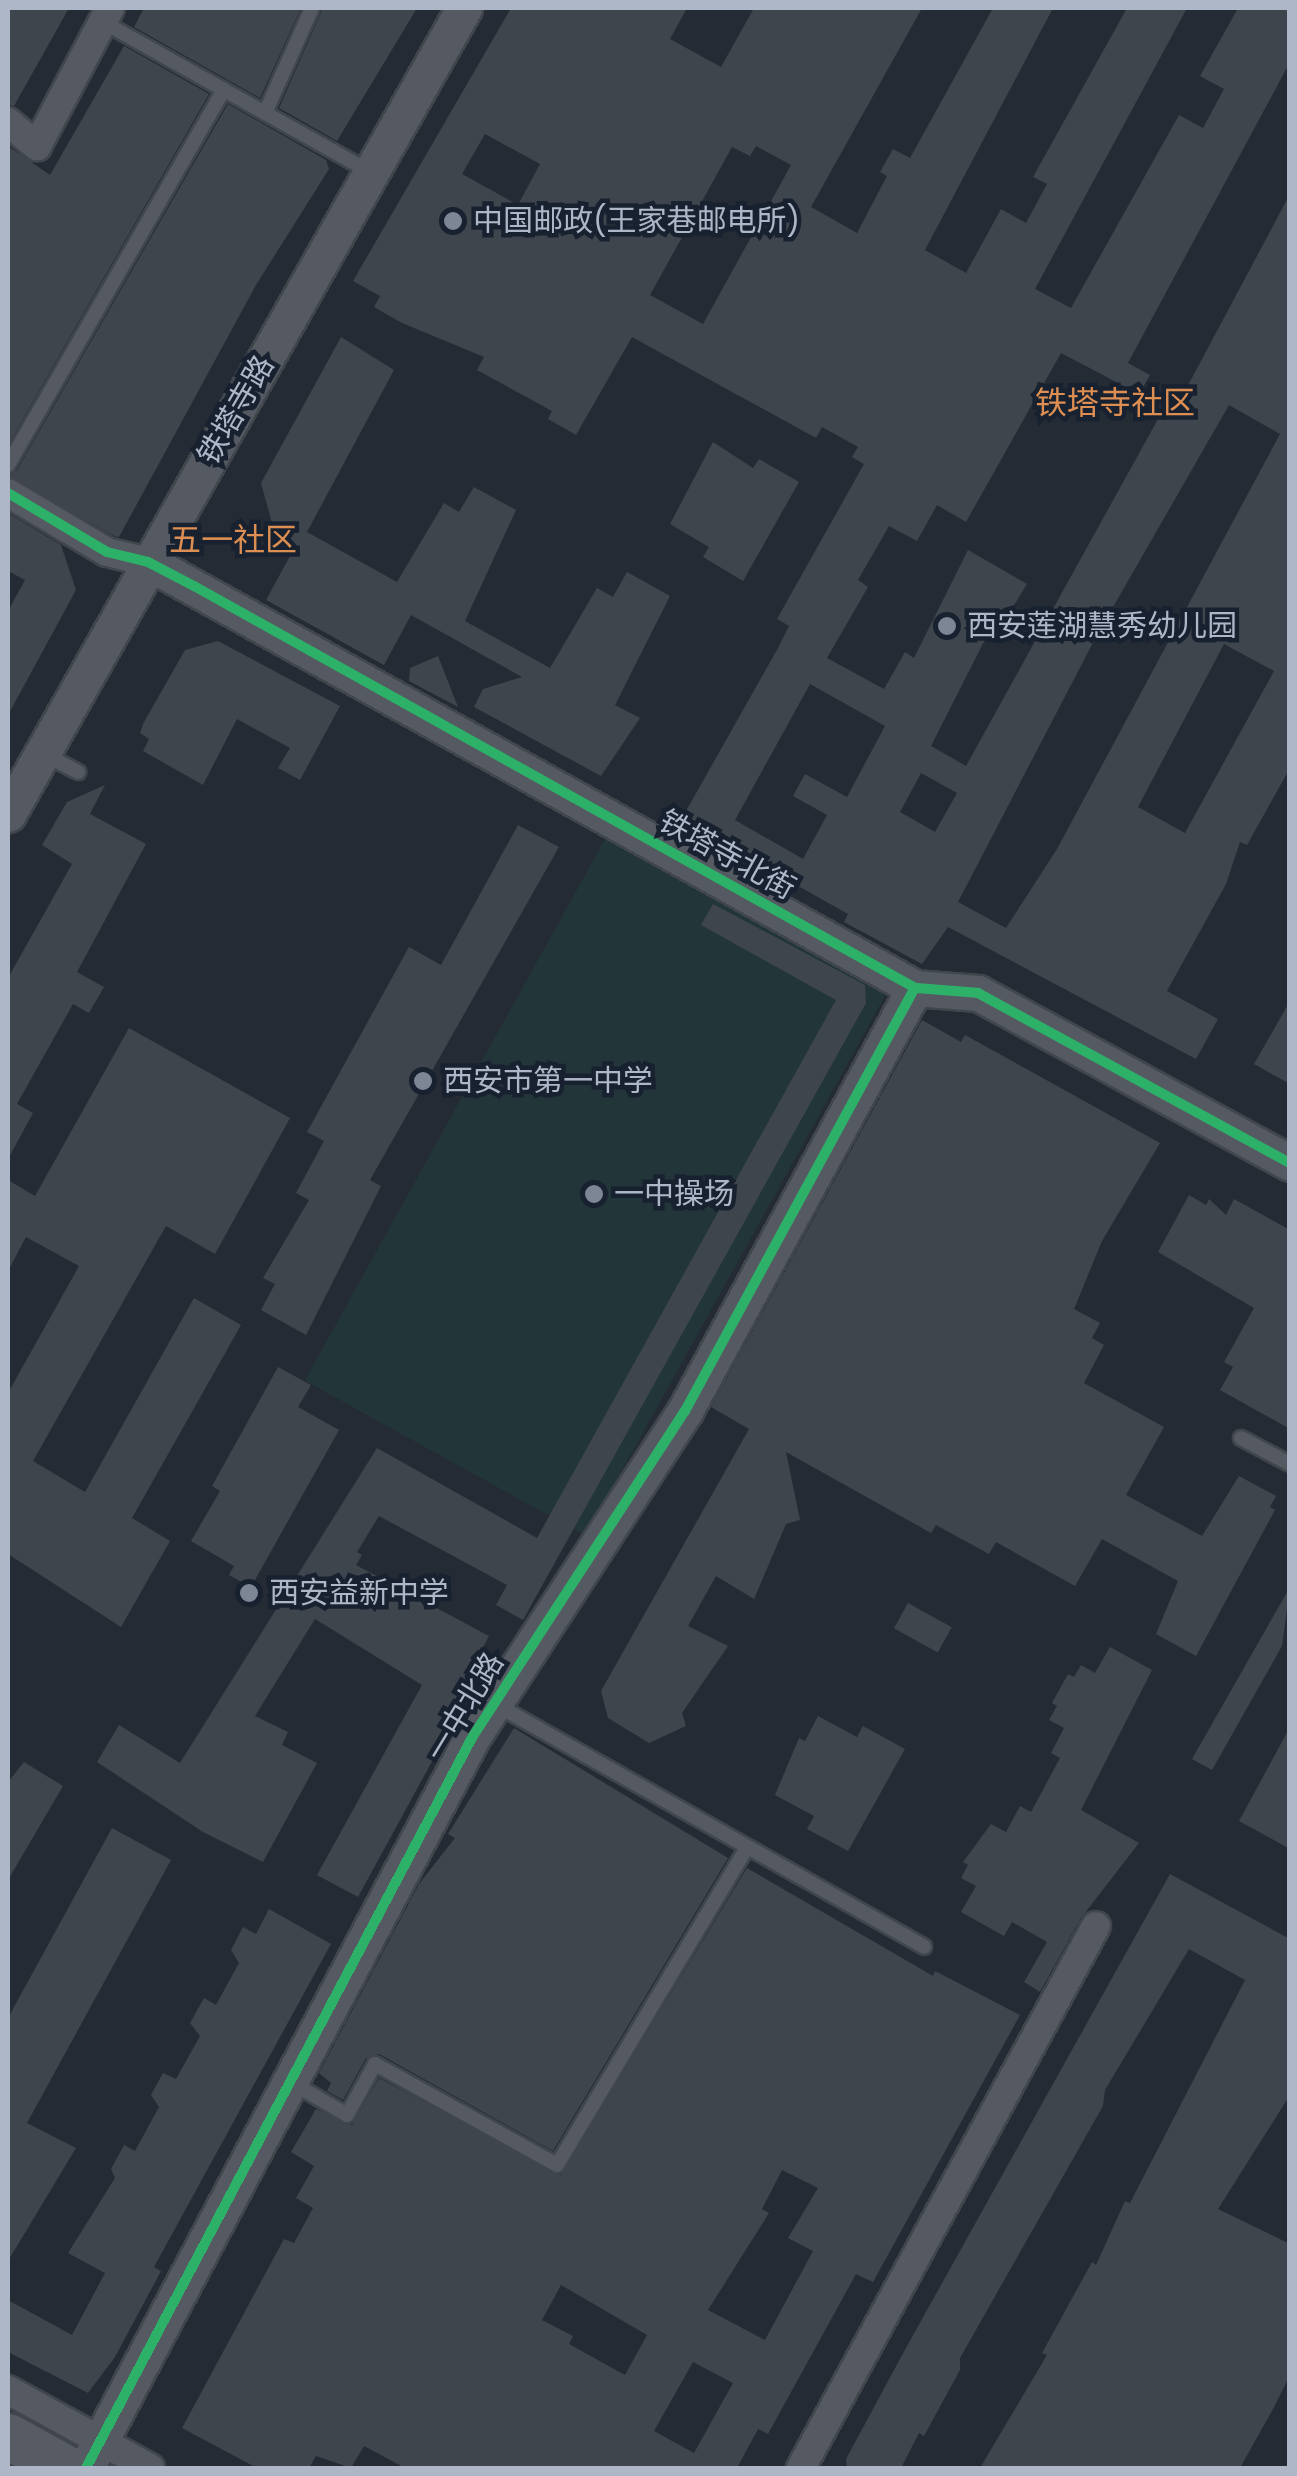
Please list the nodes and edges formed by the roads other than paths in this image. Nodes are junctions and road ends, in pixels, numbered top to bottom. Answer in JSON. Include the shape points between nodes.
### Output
{"nodes":[{"id":1,"x":312,"y":8,"type":"edge"},
{"id":2,"x":464,"y":8,"type":"edge"},
{"id":3,"x":106,"y":15,"type":"edge"},
{"id":4,"x":224,"y":90,"type":"junction"},
{"id":5,"x":265,"y":113,"type":"junction"},
{"id":6,"x":8,"y":122,"type":"edge"},
{"id":7,"x":373,"y":173,"type":"junction"},
{"id":8,"x":8,"y":465,"type":"edge"},
{"id":9,"x":8,"y":493,"type":"edge"},
{"id":10,"x":148,"y":562,"type":"junction"},
{"id":11,"x":42,"y":753,"type":"junction"},
{"id":12,"x":78,"y":772,"type":"dead end"},
{"id":13,"x":8,"y":814,"type":"edge"},
{"id":14,"x":915,"y":988,"type":"junction"},
{"id":15,"x":1290,"y":1164,"type":"edge"},
{"id":16,"x":1240,"y":1438,"type":"dead end"},
{"id":17,"x":1290,"y":1464,"type":"edge"},
{"id":18,"x":494,"y":1704,"type":"junction"},
{"id":19,"x":747,"y":1847,"type":"junction"},
{"id":20,"x":1096,"y":1926,"type":"dead end"},
{"id":21,"x":924,"y":1947,"type":"dead end"},
{"id":22,"x":291,"y":2082,"type":"junction"},
{"id":23,"x":8,"y":2390,"type":"edge"},
{"id":24,"x":8,"y":2436,"type":"edge"},
{"id":25,"x":94,"y":2455,"type":"edge"},
{"id":26,"x":66,"y":2468,"type":"edge"},
{"id":27,"x":150,"y":2468,"type":"edge"},
{"id":28,"x":800,"y":2468,"type":"edge"}],
"edges":[{"from":1,"to":5,"type":"lane"},
{"from":2,"to":7,"type":"street","name":"铁塔寺路"},
{"from":3,"to":4,"type":"lane"},
{"from":3,"to":6,"type":"street","via":[[37,146]]},
{"from":4,"to":5,"type":"lane"},
{"from":4,"to":8,"type":"lane"},
{"from":5,"to":7,"type":"lane"},
{"from":7,"to":10,"type":"street","name":"铁塔寺路"},
{"from":9,"to":10,"type":"street","via":[[107,552]]},
{"from":10,"to":11,"type":"street","name":"铁塔寺路"},
{"from":10,"to":14,"type":"street","name":"铁塔寺北街"},
{"from":11,"to":12,"type":"lane"},
{"from":11,"to":13,"type":"street","name":"铁塔寺路"},
{"from":14,"to":15,"type":"street","name":"铁塔寺北街","via":[[978,993]]},
{"from":14,"to":18,"type":"street","name":"一中北路","via":[[685,1411]]},
{"from":16,"to":17,"type":"lane"},
{"from":18,"to":19,"type":"lane"},
{"from":18,"to":22,"type":"street","name":"一中北路"},
{"from":19,"to":21,"type":"lane"},
{"from":19,"to":22,"type":"lane","via":[[557,2165],[375,2064],[347,2115]]},
{"from":20,"to":28,"type":"street"},
{"from":22,"to":25,"type":"street","name":"一中北路"},
{"from":23,"to":25,"type":"street"},
{"from":24,"to":26,"type":"main road"},
{"from":25,"to":27,"type":"street"}]}
